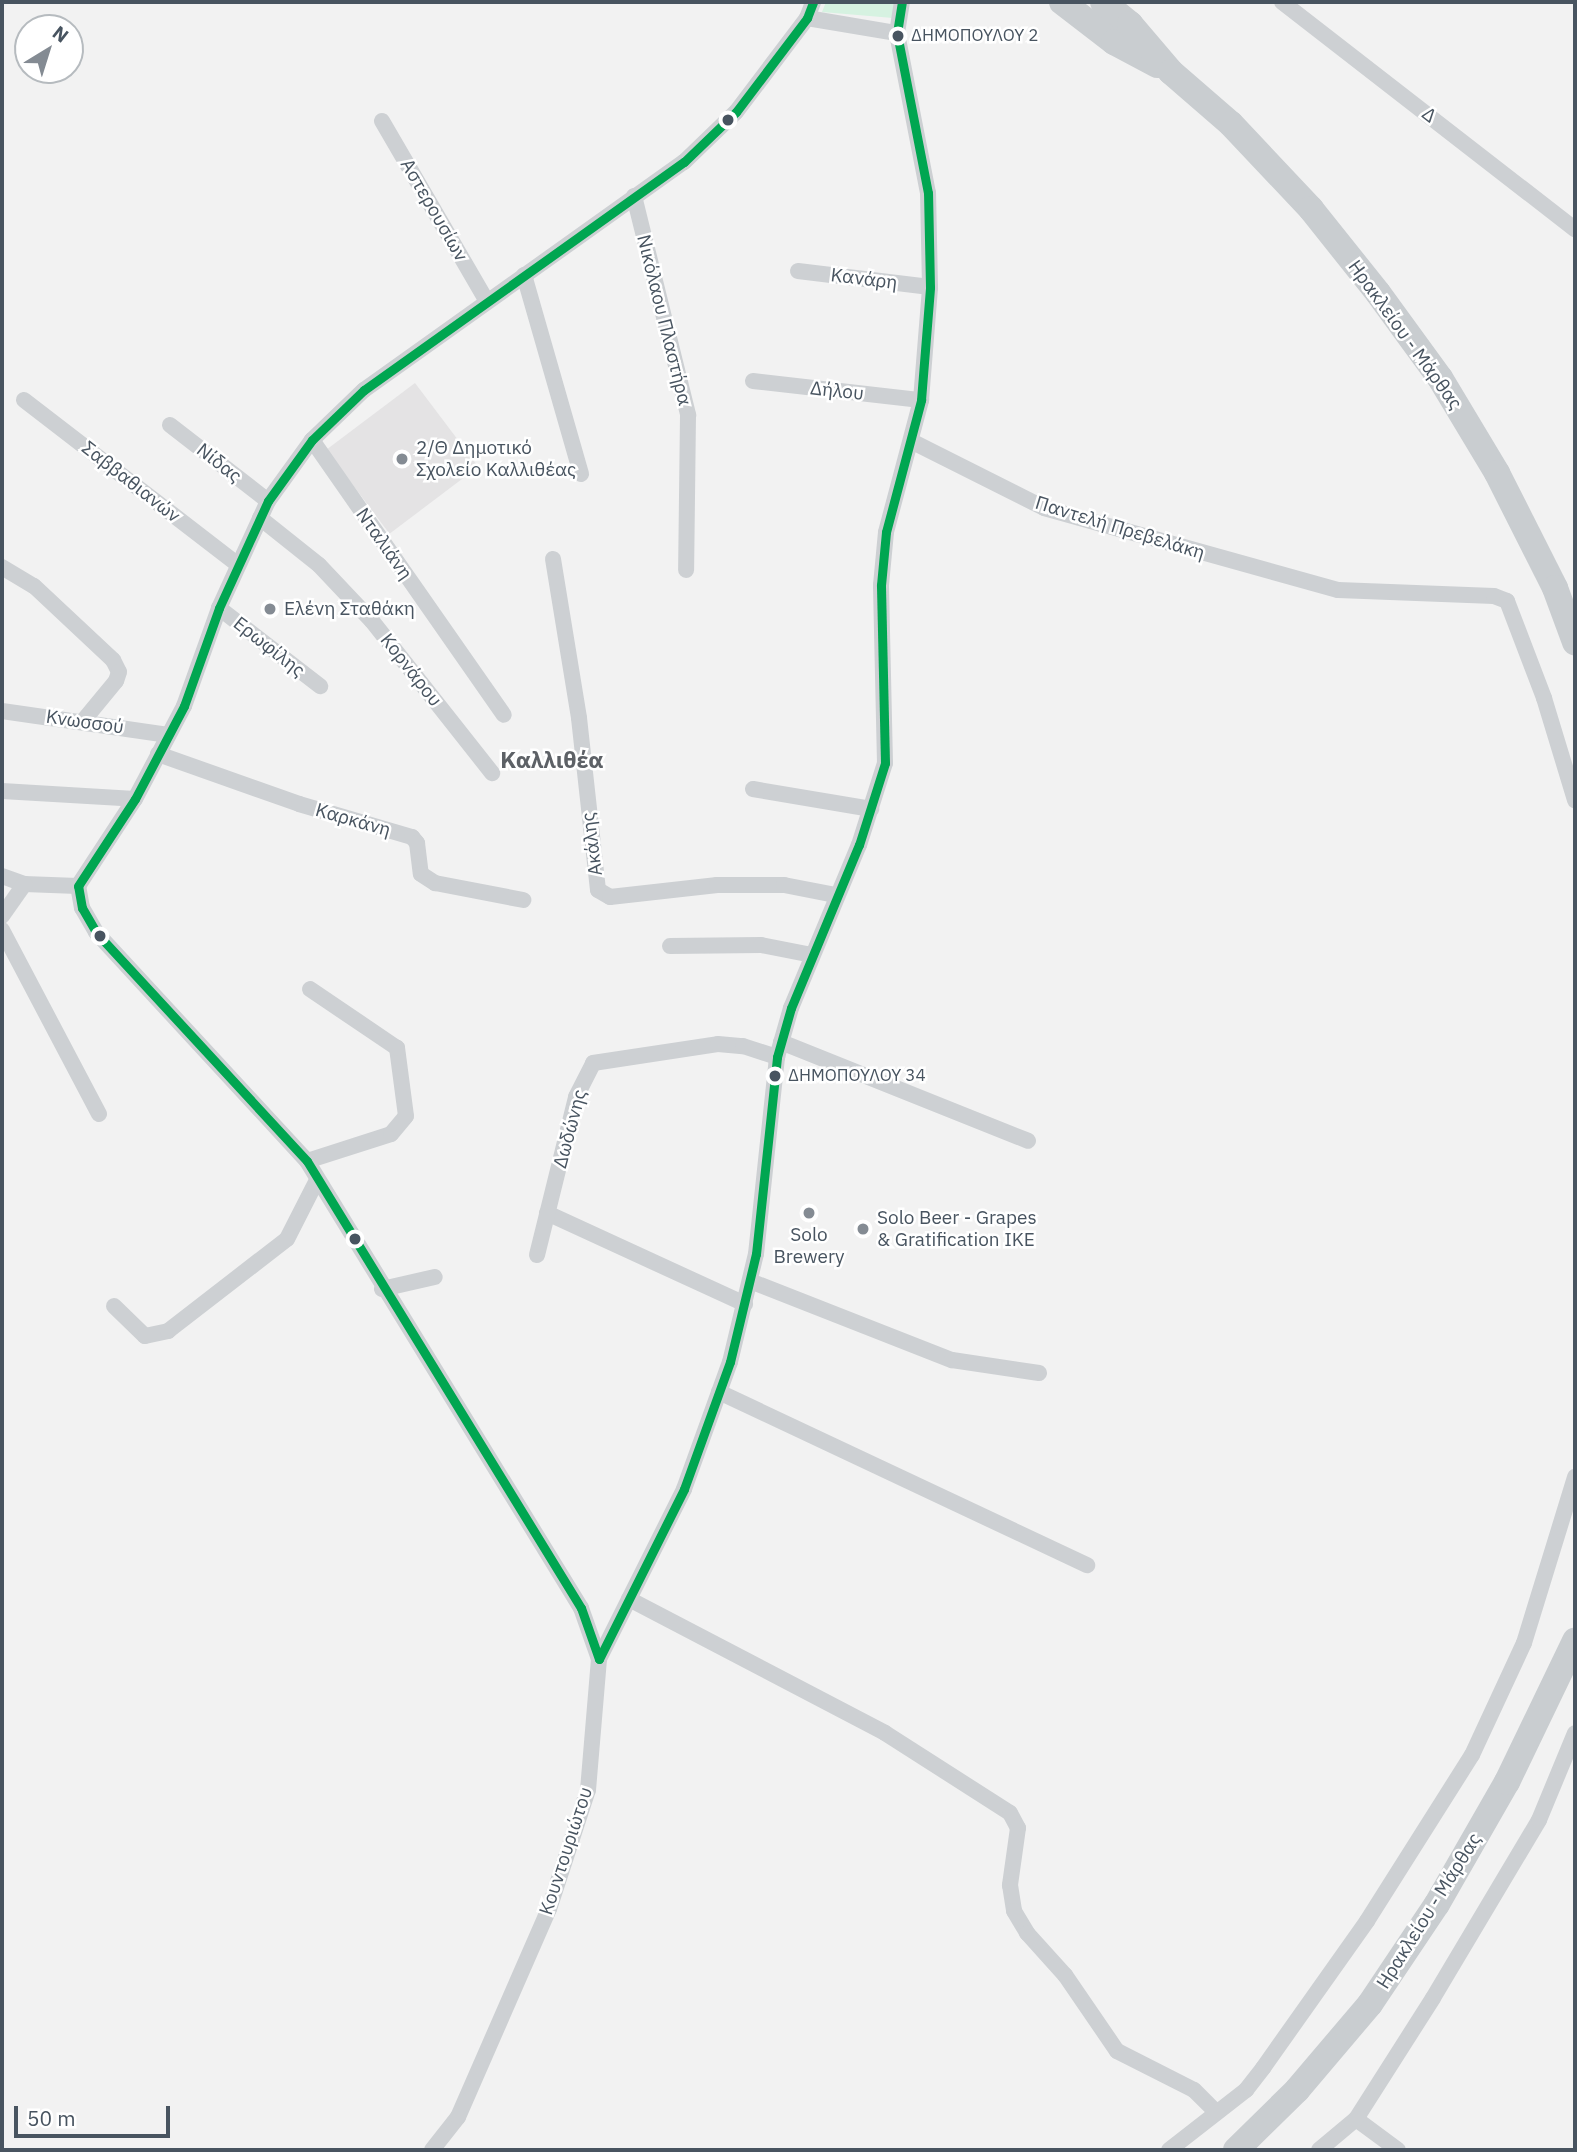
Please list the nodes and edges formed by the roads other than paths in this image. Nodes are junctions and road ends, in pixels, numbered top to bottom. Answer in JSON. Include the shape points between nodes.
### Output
{"nodes":[{"id":1,"x":813,"y":2,"type":"edge"},
{"id":2,"x":902,"y":2,"type":"edge"},
{"id":3,"x":1062,"y":2,"type":"edge"},
{"id":4,"x":1103,"y":2,"type":"edge"},
{"id":5,"x":1282,"y":2,"type":"edge"},
{"id":6,"x":807,"y":18,"type":"junction"},
{"id":7,"x":897,"y":33,"type":"junction"},
{"id":8,"x":1171,"y":72,"type":"junction"},
{"id":9,"x":382,"y":121,"type":"dead end"},
{"id":10,"x":634,"y":196,"type":"junction"},
{"id":11,"x":1575,"y":229,"type":"edge"},
{"id":12,"x":798,"y":271,"type":"dead end"},
{"id":13,"x":524,"y":275,"type":"junction"},
{"id":14,"x":930,"y":287,"type":"junction"},
{"id":15,"x":486,"y":300,"type":"junction"},
{"id":16,"x":753,"y":381,"type":"dead end"},
{"id":17,"x":24,"y":400,"type":"dead end"},
{"id":18,"x":921,"y":400,"type":"junction"},
{"id":19,"x":170,"y":425,"type":"dead end"},
{"id":20,"x":312,"y":440,"type":"junction"},
{"id":21,"x":911,"y":441,"type":"junction"},
{"id":22,"x":581,"y":474,"type":"dead end"},
{"id":23,"x":268,"y":501,"type":"junction"},
{"id":24,"x":260,"y":518,"type":"junction"},
{"id":25,"x":553,"y":559,"type":"dead end"},
{"id":26,"x":238,"y":565,"type":"junction"},
{"id":27,"x":2,"y":567,"type":"edge"},
{"id":28,"x":686,"y":570,"type":"dead end"},
{"id":29,"x":219,"y":608,"type":"junction"},
{"id":30,"x":1575,"y":642,"type":"edge"},
{"id":31,"x":320,"y":686,"type":"dead end"},
{"id":32,"x":2,"y":711,"type":"edge"},
{"id":33,"x":504,"y":715,"type":"dead end"},
{"id":34,"x":83,"y":721,"type":"junction"},
{"id":35,"x":168,"y":735,"type":"junction"},
{"id":36,"x":158,"y":754,"type":"junction"},
{"id":37,"x":492,"y":773,"type":"dead end"},
{"id":38,"x":753,"y":789,"type":"dead end"},
{"id":39,"x":2,"y":791,"type":"edge"},
{"id":40,"x":135,"y":799,"type":"junction"},
{"id":41,"x":1575,"y":800,"type":"edge"},
{"id":42,"x":871,"y":809,"type":"junction"},
{"id":43,"x":2,"y":876,"type":"edge"},
{"id":44,"x":24,"y":884,"type":"junction"},
{"id":45,"x":78,"y":886,"type":"junction"},
{"id":46,"x":836,"y":895,"type":"junction"},
{"id":47,"x":523,"y":900,"type":"dead end"},
{"id":48,"x":2,"y":916,"type":"edge"},
{"id":49,"x":2,"y":930,"type":"edge"},
{"id":50,"x":670,"y":946,"type":"dead end"},
{"id":51,"x":812,"y":956,"type":"junction"},
{"id":52,"x":310,"y":989,"type":"dead end"},
{"id":53,"x":779,"y":1050,"type":"junction"},
{"id":54,"x":99,"y":1114,"type":"dead end"},
{"id":55,"x":1028,"y":1141,"type":"dead end"},
{"id":56,"x":307,"y":1161,"type":"junction"},
{"id":57,"x":317,"y":1180,"type":"junction"},
{"id":58,"x":547,"y":1213,"type":"junction"},
{"id":59,"x":537,"y":1255,"type":"dead end"},
{"id":60,"x":435,"y":1277,"type":"dead end"},
{"id":61,"x":750,"y":1281,"type":"junction"},
{"id":62,"x":382,"y":1289,"type":"junction"},
{"id":63,"x":745,"y":1304,"type":"junction"},
{"id":64,"x":114,"y":1306,"type":"dead end"},
{"id":65,"x":1039,"y":1373,"type":"dead end"},
{"id":66,"x":719,"y":1391,"type":"junction"},
{"id":67,"x":1575,"y":1477,"type":"edge"},
{"id":68,"x":1087,"y":1566,"type":"dead end"},
{"id":69,"x":629,"y":1599,"type":"junction"},
{"id":70,"x":1575,"y":1640,"type":"edge"},
{"id":71,"x":599,"y":1659,"type":"junction"},
{"id":72,"x":1575,"y":1733,"type":"edge"},
{"id":73,"x":1215,"y":2111,"type":"junction"},
{"id":74,"x":1356,"y":2119,"type":"junction"},
{"id":75,"x":432,"y":2150,"type":"edge"},
{"id":76,"x":1169,"y":2150,"type":"edge"},
{"id":77,"x":1236,"y":2150,"type":"edge"},
{"id":78,"x":1319,"y":2150,"type":"edge"},
{"id":79,"x":1398,"y":2150,"type":"edge"}],
"edges":[{"from":1,"to":6,"type":"street"},
{"from":2,"to":7,"type":"street"},
{"from":3,"to":8,"type":"main road","name":"Ηρακλείου - Μάρθας","via":[[1114,42]]},
{"from":4,"to":8,"type":"main road","name":"Ηρακλείου - Μάρθας","via":[[1130,24]]},
{"from":5,"to":11,"type":"street","name":"Δ"},
{"from":6,"to":7,"type":"street"},
{"from":6,"to":10,"type":"street","via":[[736,112],[684,162]]},
{"from":7,"to":14,"type":"street","name":"Κουντουριώτου","via":[[928,193]]},
{"from":8,"to":30,"type":"main road","name":"Ηρακλείου - Μάρθας","via":[[1231,124],[1311,209],[1440,378],[1497,473],[1555,588]]},
{"from":9,"to":15,"type":"street","name":"Αστερουσίων"},
{"from":10,"to":13,"type":"street"},
{"from":10,"to":28,"type":"street","name":"Νικόλαου Πλαστήρα","via":[[688,415]]},
{"from":12,"to":14,"type":"street","name":"Κανάρη"},
{"from":13,"to":15,"type":"street"},
{"from":13,"to":22,"type":"street"},
{"from":14,"to":18,"type":"street","name":"Κουντουριώτου"},
{"from":15,"to":20,"type":"street","via":[[364,390]]},
{"from":16,"to":18,"type":"street","name":"Δήλου"},
{"from":17,"to":26,"type":"street","name":"Σαββαθιανών"},
{"from":18,"to":21,"type":"street","name":"Κουντουριώτου"},
{"from":19,"to":23,"type":"street","name":"Νίδας"},
{"from":20,"to":23,"type":"street"},
{"from":20,"to":33,"type":"street","name":"Νταλιάνη"},
{"from":21,"to":41,"type":"street","name":"Παντελή Πρεβελάκη","via":[[1044,508],[1338,590],[1494,596],[1507,601],[1544,698]]},
{"from":21,"to":42,"type":"street","name":"Κουντουριώτου","via":[[886,532],[881,585],[885,763]]},
{"from":23,"to":24,"type":"street"},
{"from":24,"to":26,"type":"street"},
{"from":24,"to":37,"type":"street","name":"Κορνάρου","via":[[319,565],[372,621]]},
{"from":25,"to":46,"type":"street","name":"Ακάλης","via":[[579,718],[598,890],[610,897],[717,885],[784,885]]},
{"from":26,"to":29,"type":"street"},
{"from":27,"to":34,"type":"street","via":[[34,586],[113,660],[119,672],[117,681]]},
{"from":29,"to":31,"type":"street","name":"Ερωφίλης"},
{"from":29,"to":35,"type":"street","via":[[184,706]]},
{"from":32,"to":34,"type":"street","name":"Κνωσσού"},
{"from":34,"to":35,"type":"street","name":"Κνωσσού"},
{"from":35,"to":36,"type":"street"},
{"from":36,"to":40,"type":"street"},
{"from":36,"to":47,"type":"street","name":"Καρκάνη","via":[[299,804],[412,837],[426,879]]},
{"from":38,"to":42,"type":"street"},
{"from":39,"to":40,"type":"street"},
{"from":40,"to":45,"type":"street"},
{"from":42,"to":46,"type":"street","name":"Κουντουριώτου"},
{"from":43,"to":44,"type":"street"},
{"from":44,"to":45,"type":"street"},
{"from":44,"to":48,"type":"street"},
{"from":45,"to":56,"type":"street","via":[[82,908],[96,932]]},
{"from":46,"to":51,"type":"street","name":"Κουντουριώτου"},
{"from":49,"to":54,"type":"street"},
{"from":50,"to":51,"type":"street","via":[[761,945]]},
{"from":51,"to":53,"type":"street","name":"Κουντουριώτου"},
{"from":52,"to":56,"type":"street","via":[[397,1048],[406,1116],[391,1134]]},
{"from":53,"to":55,"type":"street"},
{"from":53,"to":58,"type":"street","name":"Δωδώνης","via":[[718,1045],[593,1063],[576,1097]]},
{"from":53,"to":61,"type":"street","name":"Κουντουριώτου","via":[[762,1214]]},
{"from":56,"to":57,"type":"street"},
{"from":57,"to":62,"type":"street"},
{"from":57,"to":64,"type":"street","via":[[287,1239],[168,1331],[145,1336]]},
{"from":58,"to":59,"type":"street","name":"Δωδώνης"},
{"from":58,"to":63,"type":"street"},
{"from":60,"to":62,"type":"street"},
{"from":61,"to":63,"type":"street","name":"Κουντουριώτου"},
{"from":61,"to":65,"type":"street","via":[[952,1360]]},
{"from":62,"to":71,"type":"street","via":[[581,1608]]},
{"from":63,"to":66,"type":"street","name":"Κουντουριώτου"},
{"from":66,"to":68,"type":"street"},
{"from":66,"to":69,"type":"street","name":"Κουντουριώτου","via":[[684,1489]]},
{"from":67,"to":73,"type":"street","via":[[1524,1643],[1472,1755],[1367,1921],[1264,2068],[1246,2090]]},
{"from":69,"to":71,"type":"street","name":"Κουντουριώτου"},
{"from":69,"to":73,"type":"street","via":[[886,1733],[1010,1813],[1018,1828],[1010,1885],[1014,1911],[1027,1933],[1065,1975],[1117,2051],[1194,2090]]},
{"from":70,"to":77,"type":"main road","name":"Ηρακλείου - Μάρθας","via":[[1507,1782],[1378,1993],[1297,2090]]},
{"from":71,"to":75,"type":"street","name":"Κουντουριώτου","via":[[590,1777],[576,1834],[486,2060],[458,2117]]},
{"from":72,"to":74,"type":"street","via":[[1539,1820]]},
{"from":73,"to":76,"type":"street"},
{"from":74,"to":78,"type":"street"},
{"from":74,"to":79,"type":"street"}]}
